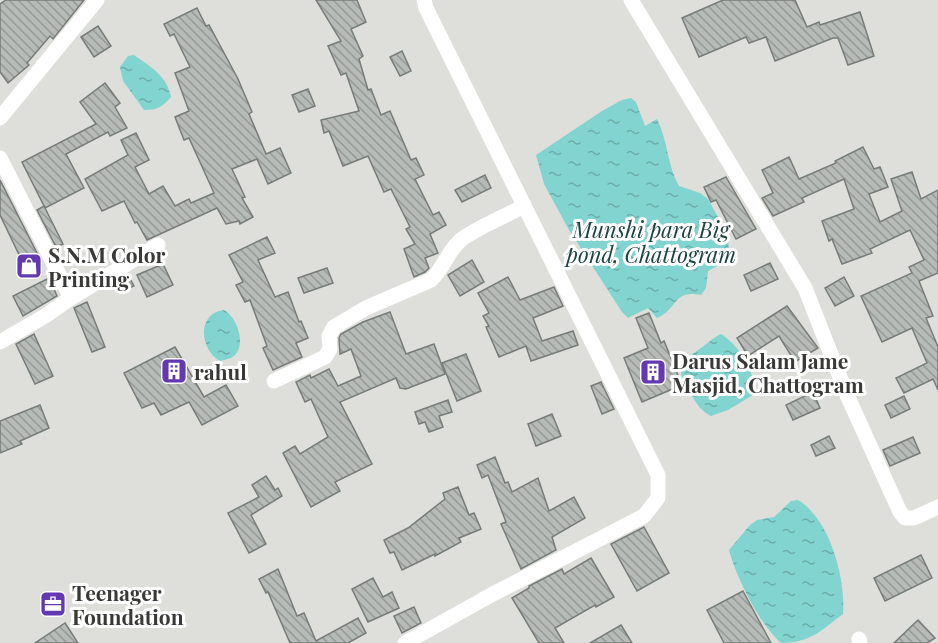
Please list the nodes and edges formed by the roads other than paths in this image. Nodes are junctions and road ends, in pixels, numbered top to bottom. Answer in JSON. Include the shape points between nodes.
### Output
{"nodes":[{"id":1,"x":97,"y":0,"type":"edge"},
{"id":2,"x":424,"y":0,"type":"edge"},
{"id":3,"x":631,"y":0,"type":"edge"},
{"id":4,"x":0,"y":118,"type":"edge"},
{"id":5,"x":0,"y":158,"type":"edge"},
{"id":6,"x":524,"y":206,"type":"junction"},
{"id":7,"x":158,"y":245,"type":"dead end"},
{"id":8,"x":71,"y":298,"type":"junction"},
{"id":9,"x":0,"y":342,"type":"edge"},
{"id":10,"x":274,"y":381,"type":"dead end"},
{"id":11,"x":938,"y":507,"type":"edge"},
{"id":12,"x":405,"y":643,"type":"edge"}],
"edges":[{"from":1,"to":4,"type":"street"},
{"from":2,"to":6,"type":"street"},
{"from":3,"to":11,"type":"street","via":[[805,288],[900,512],[905,518],[914,518]]},
{"from":5,"to":8,"type":"street"},
{"from":6,"to":10,"type":"street","via":[[462,240],[431,280],[366,308],[334,327],[325,357]]},
{"from":6,"to":12,"type":"street","via":[[658,476],[658,498],[644,516]]},
{"from":7,"to":8,"type":"street"},
{"from":8,"to":9,"type":"street"}]}
